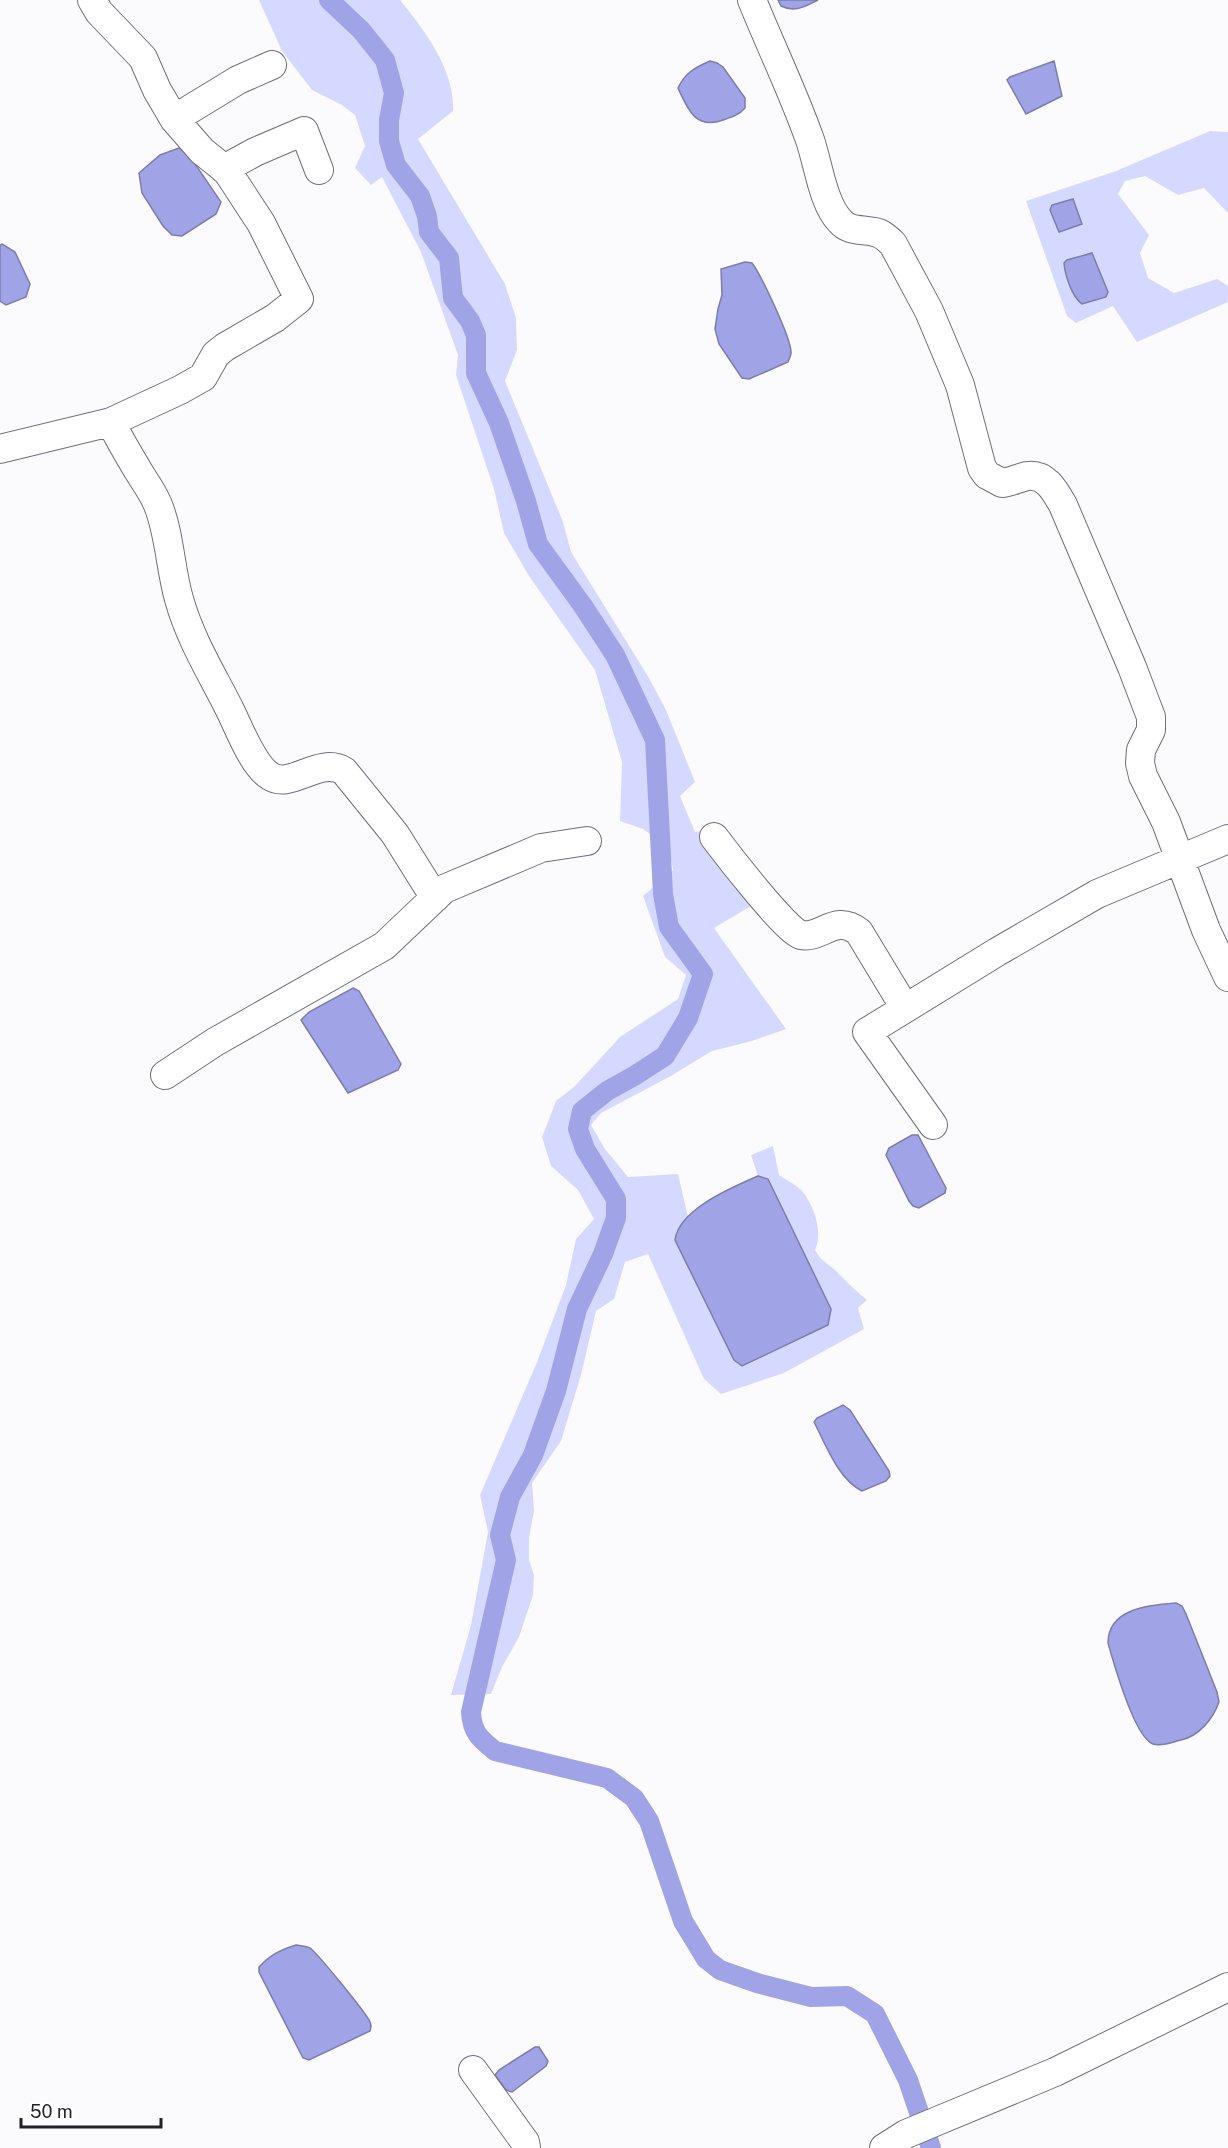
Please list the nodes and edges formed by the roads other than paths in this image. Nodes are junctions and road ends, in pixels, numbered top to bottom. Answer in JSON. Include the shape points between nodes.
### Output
{"nodes":[{"id":1,"x":92,"y":0,"type":"edge"},
{"id":2,"x":752,"y":0,"type":"edge"},
{"id":3,"x":272,"y":65,"type":"dead end"},
{"id":4,"x":174,"y":119,"type":"junction"},
{"id":5,"x":224,"y":169,"type":"junction"},
{"id":6,"x":319,"y":170,"type":"dead end"},
{"id":7,"x":111,"y":422,"type":"junction"},
{"id":8,"x":0,"y":449,"type":"edge"},
{"id":9,"x":714,"y":837,"type":"dead end"},
{"id":10,"x":1228,"y":839,"type":"edge"},
{"id":11,"x":587,"y":841,"type":"dead end"},
{"id":12,"x":1180,"y":858,"type":"junction"},
{"id":13,"x":435,"y":898,"type":"junction"},
{"id":14,"x":1228,"y":977,"type":"edge"},
{"id":15,"x":905,"y":1008,"type":"junction"},
{"id":16,"x":165,"y":1075,"type":"dead end"},
{"id":17,"x":933,"y":1125,"type":"dead end"},
{"id":18,"x":1228,"y":1987,"type":"edge"},
{"id":19,"x":473,"y":2070,"type":"dead end"},
{"id":20,"x":895,"y":2141,"type":"edge"},
{"id":21,"x":526,"y":2148,"type":"edge"}],
"edges":[{"from":1,"to":4,"type":"street","via":[[143,58]]},
{"from":2,"to":12,"type":"street","via":[[786,77],[838,220],[854,230],[876,232],[893,244],[929,311],[960,385],[982,468],[1002,483],[1038,476],[1054,489],[1063,505],[1151,717],[1151,730],[1141,750],[1140,763]]},
{"from":3,"to":4,"type":"street","via":[[238,80]]},
{"from":4,"to":5,"type":"street"},
{"from":5,"to":6,"type":"street","via":[[304,131]]},
{"from":5,"to":7,"type":"street","via":[[261,223],[299,299],[275,318],[225,346],[203,377]]},
{"from":7,"to":8,"type":"street"},
{"from":7,"to":13,"type":"street","via":[[158,503],[186,622],[263,771],[280,780],[325,767],[336,766],[344,771],[395,834]]},
{"from":9,"to":15,"type":"street","via":[[794,932],[806,935],[842,924],[859,932]]},
{"from":10,"to":12,"type":"street"},
{"from":11,"to":13,"type":"street","via":[[541,848],[519,856],[444,889]]},
{"from":12,"to":14,"type":"street"},
{"from":12,"to":15,"type":"street","via":[[1097,894]]},
{"from":13,"to":16,"type":"street","via":[[384,946]]},
{"from":15,"to":17,"type":"street","via":[[867,1032]]},
{"from":18,"to":20,"type":"street","via":[[1054,2072]]},
{"from":19,"to":21,"type":"street"}]}
